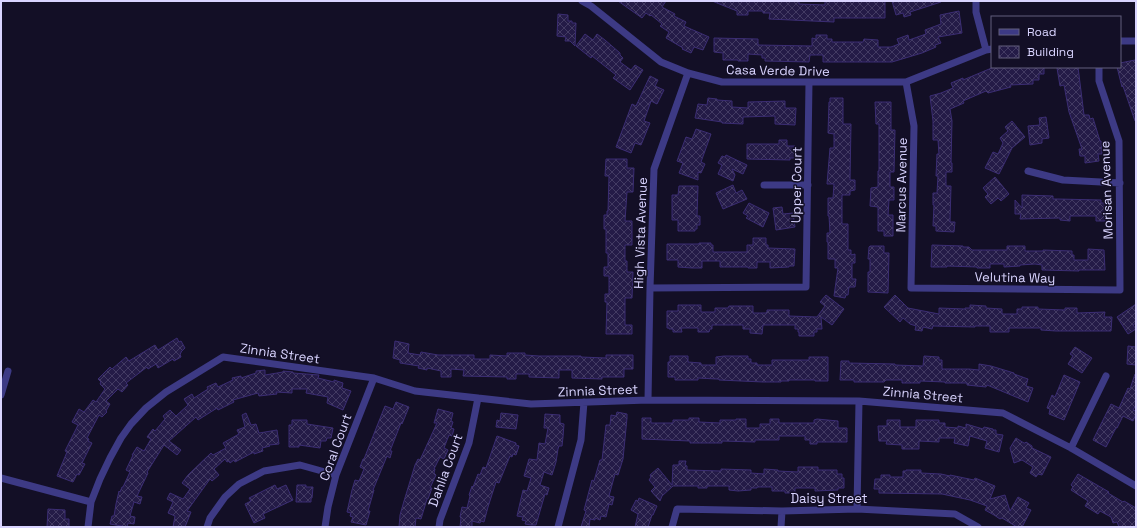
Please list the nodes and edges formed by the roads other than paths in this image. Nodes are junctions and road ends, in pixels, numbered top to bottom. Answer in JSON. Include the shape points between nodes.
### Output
{"nodes":[{"id":1,"x":582,"y":1,"type":"edge"},
{"id":2,"x":976,"y":1,"type":"edge"},
{"id":3,"x":592,"y":3,"type":"edge"},
{"id":4,"x":1121,"y":41,"type":"edge"},
{"id":5,"x":1136,"y":41,"type":"edge"},
{"id":6,"x":989,"y":49,"type":"edge"},
{"id":7,"x":1099,"y":68,"type":"edge"},
{"id":8,"x":688,"y":73,"type":"junction"},
{"id":9,"x":809,"y":82,"type":"junction"},
{"id":10,"x":906,"y":82,"type":"junction"},
{"id":11,"x":1028,"y":170,"type":"dead end"},
{"id":12,"x":1120,"y":183,"type":"junction"},
{"id":13,"x":764,"y":185,"type":"dead end"},
{"id":14,"x":808,"y":186,"type":"junction"},
{"id":15,"x":650,"y":288,"type":"junction"},
{"id":16,"x":911,"y":288,"type":"joint"},
{"id":17,"x":1120,"y":290,"type":"joint"},
{"id":18,"x":8,"y":371,"type":"dead end"},
{"id":19,"x":1106,"y":376,"type":"dead end"},
{"id":20,"x":374,"y":378,"type":"junction"},
{"id":21,"x":1,"y":395,"type":"edge"},
{"id":22,"x":478,"y":398,"type":"junction"},
{"id":23,"x":648,"y":400,"type":"junction"},
{"id":24,"x":584,"y":402,"type":"junction"},
{"id":25,"x":859,"y":402,"type":"junction"},
{"id":26,"x":1072,"y":448,"type":"junction"},
{"id":27,"x":336,"y":475,"type":"junction"},
{"id":28,"x":1,"y":478,"type":"edge"},
{"id":29,"x":1136,"y":486,"type":"edge"},
{"id":30,"x":91,"y":502,"type":"junction"},
{"id":31,"x":857,"y":509,"type":"junction"},
{"id":32,"x":782,"y":511,"type":"junction"},
{"id":33,"x":88,"y":527,"type":"edge"},
{"id":34,"x":207,"y":527,"type":"edge"},
{"id":35,"x":325,"y":527,"type":"edge"},
{"id":36,"x":439,"y":527,"type":"edge"},
{"id":37,"x":558,"y":527,"type":"edge"},
{"id":38,"x":672,"y":527,"type":"edge"},
{"id":39,"x":781,"y":527,"type":"edge"},
{"id":40,"x":978,"y":527,"type":"edge"}],
"edges":[{"from":1,"to":3,"type":"street","name":"Casa Verde Drive"},
{"from":2,"to":6,"type":"street","via":[[976,12]]},
{"from":3,"to":8,"type":"street","name":"Casa Verde Drive","via":[[660,62]]},
{"from":4,"to":5,"type":"street"},
{"from":6,"to":10,"type":"street","name":"Casa Verde Drive"},
{"from":7,"to":12,"type":"street","name":"Morisan Avenue","via":[[1099,81],[1119,141]]},
{"from":8,"to":9,"type":"street","name":"Casa Verde Drive","via":[[722,82]]},
{"from":8,"to":15,"type":"street","name":"High Vista Avenue","via":[[654,170]]},
{"from":9,"to":10,"type":"street","name":"Casa Verde Drive"},
{"from":9,"to":14,"type":"street","name":"Upper Court"},
{"from":10,"to":16,"type":"street","name":"Marcus Avenue","via":[[914,126]]},
{"from":11,"to":12,"type":"street","via":[[1063,180]]},
{"from":12,"to":17,"type":"street","name":"Morisan Avenue"},
{"from":13,"to":14,"type":"street"},
{"from":14,"to":15,"type":"street","name":"Upper Court","via":[[806,288]]},
{"from":15,"to":23,"type":"street","name":"High Vista Avenue"},
{"from":16,"to":17,"type":"street","name":"Velutina Way"},
{"from":18,"to":21,"type":"street"},
{"from":19,"to":26,"type":"street"},
{"from":20,"to":22,"type":"street","name":"Zinnia Street","via":[[415,392]]},
{"from":20,"to":27,"type":"street","name":"Coral Court"},
{"from":20,"to":30,"type":"street","name":"Zinnia Street","via":[[223,358],[166,392],[131,424],[110,458]]},
{"from":22,"to":24,"type":"street","name":"Zinnia Street","via":[[531,404]]},
{"from":22,"to":36,"type":"street","name":"Dahlia Court","via":[[469,443]]},
{"from":23,"to":24,"type":"street","name":"Zinnia Street"},
{"from":23,"to":25,"type":"street","name":"Zinnia Street"},
{"from":24,"to":37,"type":"street","via":[[581,440]]},
{"from":25,"to":26,"type":"street","name":"Zinnia Street","via":[[1003,413]]},
{"from":25,"to":31,"type":"street"},
{"from":26,"to":29,"type":"street","name":"Zinnia Street"},
{"from":27,"to":34,"type":"street","via":[[300,465],[264,471],[240,484],[225,497],[210,518]]},
{"from":27,"to":35,"type":"street","name":"Coral Court"},
{"from":28,"to":30,"type":"street"},
{"from":30,"to":33,"type":"street","name":"Zinnia Street"},
{"from":31,"to":32,"type":"street","name":"Daisy Street"},
{"from":31,"to":40,"type":"street","name":"Daisy Street","via":[[955,514]]},
{"from":32,"to":38,"type":"street","name":"Daisy Street","via":[[677,509]]},
{"from":32,"to":39,"type":"street"}]}
